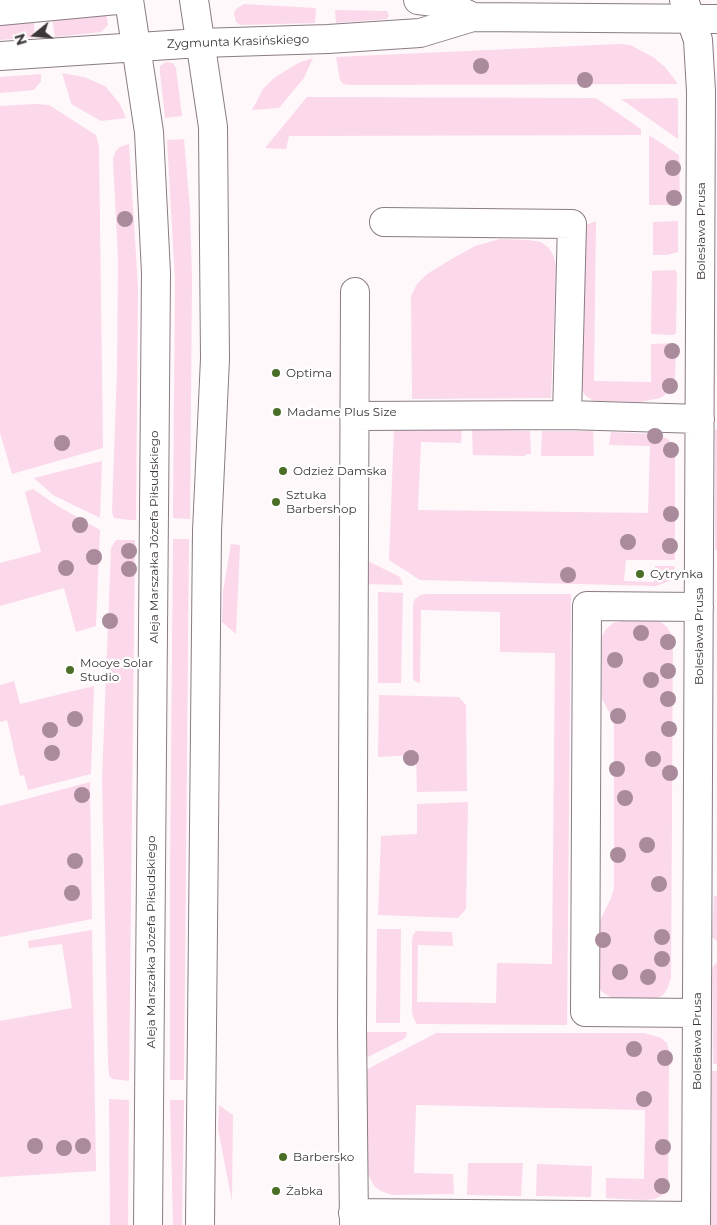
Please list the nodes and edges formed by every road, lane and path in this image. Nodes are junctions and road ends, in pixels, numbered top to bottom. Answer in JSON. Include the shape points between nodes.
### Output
{"nodes":[{"id":1,"x":117,"y":0,"type":"edge"},
{"id":2,"x":129,"y":0,"type":"edge"},
{"id":3,"x":194,"y":0,"type":"edge"},
{"id":4,"x":418,"y":0,"type":"edge"},
{"id":5,"x":11,"y":7,"type":"edge"},
{"id":6,"x":698,"y":13,"type":"edge"},
{"id":7,"x":473,"y":17,"type":"junction"},
{"id":8,"x":200,"y":43,"type":"junction"},
{"id":9,"x":137,"y":47,"type":"junction"},
{"id":10,"x":0,"y":56,"type":"edge"},
{"id":11,"x":384,"y":222,"type":"dead end"},
{"id":12,"x":355,"y":292,"type":"dead end"},
{"id":13,"x":567,"y":415,"type":"junction"},
{"id":14,"x":354,"y":416,"type":"junction"},
{"id":15,"x":700,"y":418,"type":"junction"},
{"id":16,"x":699,"y":607,"type":"junction"},
{"id":17,"x":708,"y":663,"type":"edge"},
{"id":18,"x":708,"y":741,"type":"edge"},
{"id":19,"x":697,"y":1013,"type":"junction"},
{"id":20,"x":353,"y":1219,"type":"edge"},
{"id":21,"x":559,"y":1220,"type":"edge"},
{"id":22,"x":696,"y":1220,"type":"edge"},
{"id":23,"x":148,"y":1225,"type":"edge"},
{"id":24,"x":200,"y":1225,"type":"edge"}],
"edges":[{"from":1,"to":5,"type":"street"},
{"from":2,"to":9,"type":"street","name":"Aleja Marszałka Józefa Piłsudskiego"},
{"from":3,"to":8,"type":"street"},
{"from":4,"to":7,"type":"street","name":"Zygmunta Krasińskiego","via":[[443,3]]},
{"from":6,"to":7,"type":"street","name":"Zygmunta Krasińskiego"},
{"from":6,"to":15,"type":"street","name":"Bolesława Prusa","via":[[701,91]]},
{"from":7,"to":8,"type":"street","name":"Zygmunta Krasińskiego","via":[[420,33]]},
{"from":8,"to":9,"type":"street","name":"Zygmunta Krasińskiego"},
{"from":8,"to":24,"type":"street","via":[[213,127],[215,359],[207,531]]},
{"from":9,"to":10,"type":"street","name":"Zygmunta Krasińskiego"},
{"from":9,"to":23,"type":"street","name":"Aleja Marszałka Józefa Piłsudskiego","via":[[149,132],[156,273]]},
{"from":11,"to":13,"type":"street","via":[[572,224]]},
{"from":12,"to":14,"type":"street"},
{"from":13,"to":14,"type":"street"},
{"from":13,"to":15,"type":"street"},
{"from":14,"to":20,"type":"street"},
{"from":15,"to":16,"type":"street","name":"Bolesława Prusa"},
{"from":16,"to":17,"type":"street","name":"Bolesława Prusa"},
{"from":16,"to":19,"type":"street","via":[[587,606],[585,1002],[585,1012]]},
{"from":17,"to":18,"type":"street","name":"Bolesława Prusa"},
{"from":18,"to":19,"type":"street","name":"Bolesława Prusa"},
{"from":19,"to":22,"type":"street","name":"Bolesława Prusa"},
{"from":20,"to":21,"type":"street"},
{"from":21,"to":22,"type":"street"}]}
